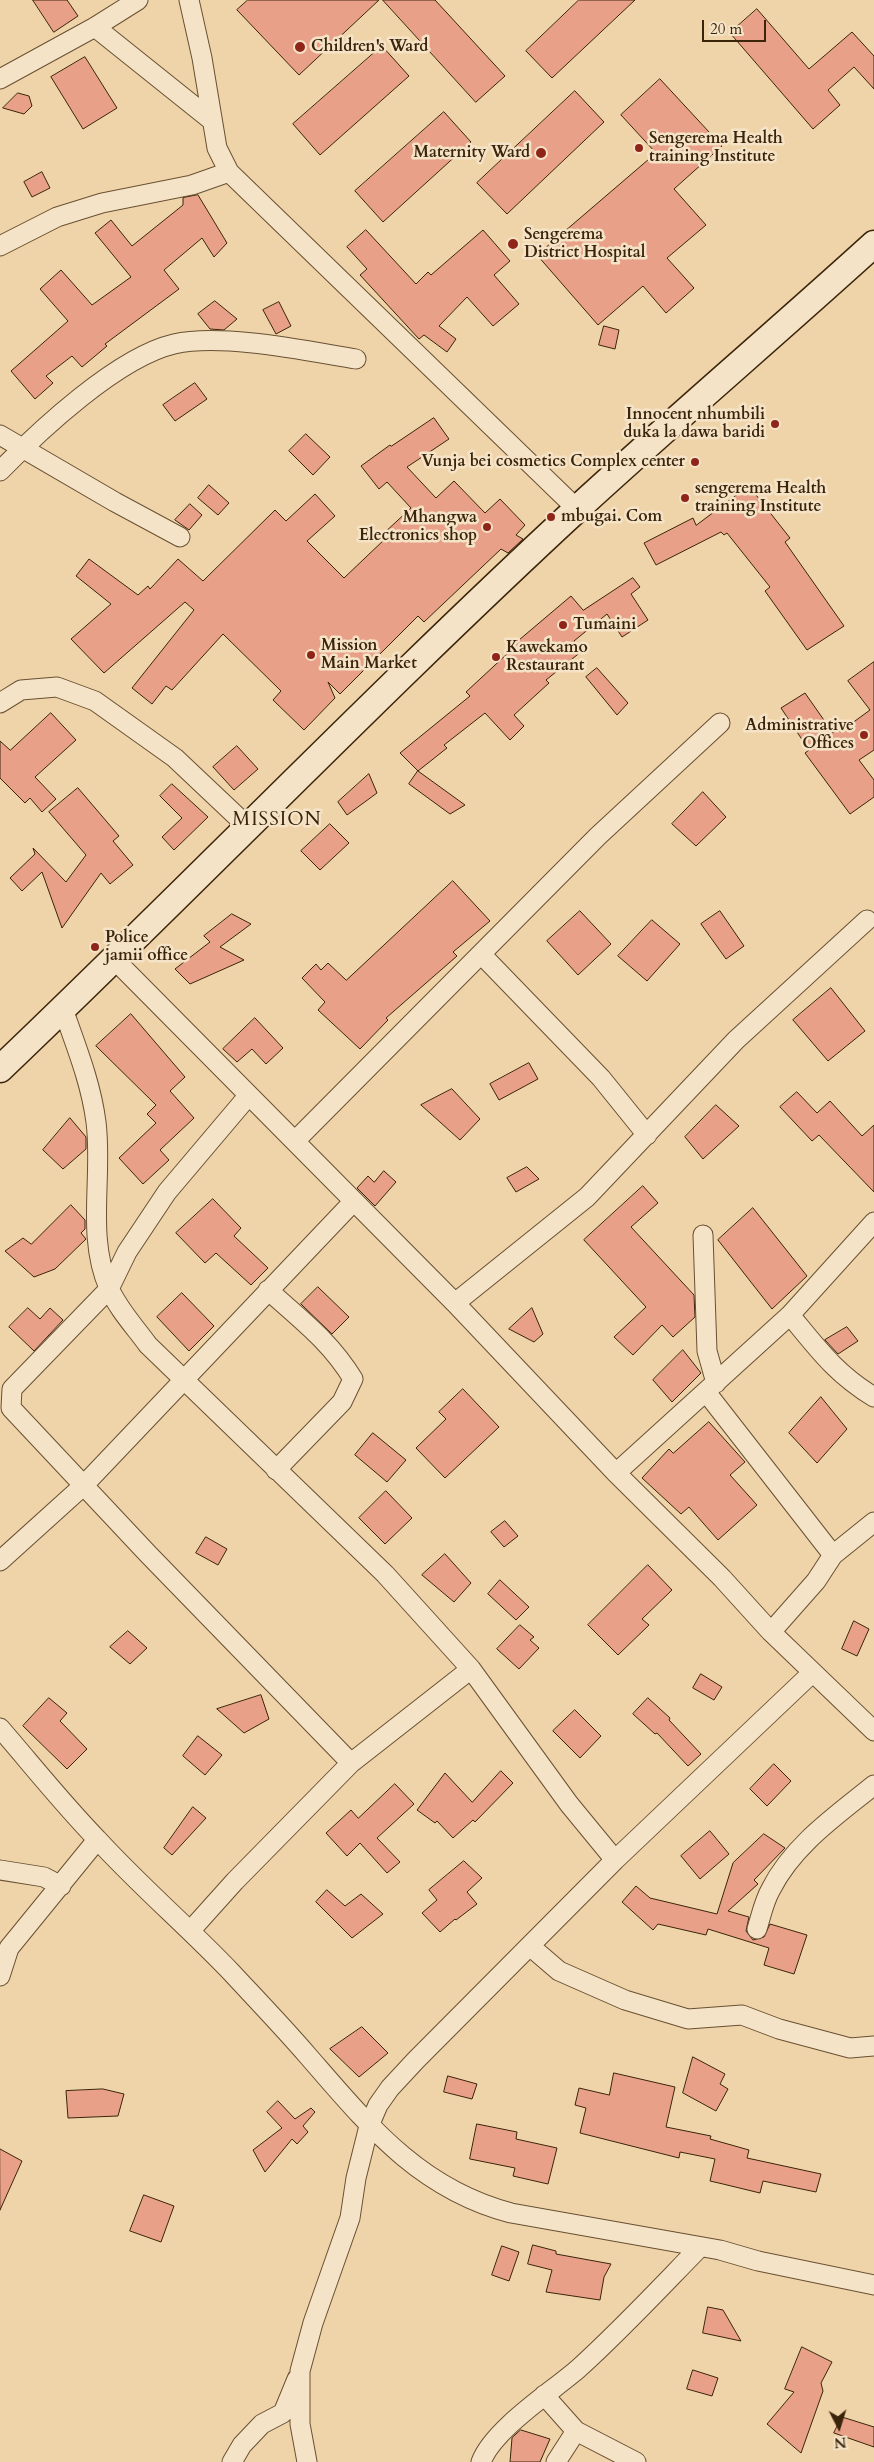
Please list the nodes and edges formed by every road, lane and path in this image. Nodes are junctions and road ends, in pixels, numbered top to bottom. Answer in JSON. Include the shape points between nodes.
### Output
{"nodes":[{"id":1,"x":138,"y":0,"type":"edge"},
{"id":2,"x":189,"y":0,"type":"edge"},
{"id":3,"x":95,"y":27,"type":"junction"},
{"id":4,"x":0,"y":79,"type":"edge"},
{"id":5,"x":210,"y":119,"type":"junction"},
{"id":6,"x":228,"y":172,"type":"junction"},
{"id":7,"x":0,"y":246,"type":"edge"},
{"id":8,"x":871,"y":254,"type":"edge"},
{"id":9,"x":356,"y":359,"type":"dead end"},
{"id":10,"x":0,"y":435,"type":"edge"},
{"id":11,"x":22,"y":448,"type":"junction"},
{"id":12,"x":0,"y":470,"type":"edge"},
{"id":13,"x":578,"y":509,"type":"junction"},
{"id":14,"x":180,"y":537,"type":"dead end"},
{"id":15,"x":0,"y":703,"type":"edge"},
{"id":16,"x":720,"y":723,"type":"dead end"},
{"id":17,"x":247,"y":826,"type":"junction"},
{"id":18,"x":867,"y":920,"type":"dead end"},
{"id":19,"x":481,"y":954,"type":"junction"},
{"id":20,"x":114,"y":959,"type":"junction"},
{"id":21,"x":63,"y":1009,"type":"junction"},
{"id":22,"x":0,"y":1069,"type":"edge"},
{"id":23,"x":249,"y":1095,"type":"junction"},
{"id":24,"x":647,"y":1135,"type":"junction"},
{"id":25,"x":295,"y":1142,"type":"junction"},
{"id":26,"x":354,"y":1201,"type":"junction"},
{"id":27,"x":874,"y":1222,"type":"edge"},
{"id":28,"x":703,"y":1235,"type":"dead end"},
{"id":29,"x":109,"y":1289,"type":"junction"},
{"id":30,"x":268,"y":1290,"type":"junction"},
{"id":31,"x":455,"y":1303,"type":"junction"},
{"id":32,"x":790,"y":1315,"type":"junction"},
{"id":33,"x":183,"y":1380,"type":"junction"},
{"id":34,"x":711,"y":1387,"type":"junction"},
{"id":35,"x":874,"y":1397,"type":"edge"},
{"id":36,"x":276,"y":1470,"type":"junction"},
{"id":37,"x":616,"y":1473,"type":"junction"},
{"id":38,"x":83,"y":1486,"type":"junction"},
{"id":39,"x":874,"y":1522,"type":"edge"},
{"id":40,"x":834,"y":1555,"type":"junction"},
{"id":41,"x":0,"y":1561,"type":"edge"},
{"id":42,"x":770,"y":1632,"type":"junction"},
{"id":43,"x":471,"y":1669,"type":"junction"},
{"id":44,"x":812,"y":1673,"type":"junction"},
{"id":45,"x":0,"y":1728,"type":"edge"},
{"id":46,"x":874,"y":1731,"type":"edge"},
{"id":47,"x":351,"y":1764,"type":"junction"},
{"id":48,"x":874,"y":1785,"type":"edge"},
{"id":49,"x":97,"y":1840,"type":"junction"},
{"id":50,"x":615,"y":1860,"type":"junction"},
{"id":51,"x":0,"y":1870,"type":"edge"},
{"id":52,"x":61,"y":1886,"type":"junction"},
{"id":53,"x":757,"y":1929,"type":"dead end"},
{"id":54,"x":191,"y":1930,"type":"junction"},
{"id":55,"x":531,"y":1947,"type":"junction"},
{"id":56,"x":0,"y":1976,"type":"edge"},
{"id":57,"x":874,"y":2046,"type":"edge"},
{"id":58,"x":369,"y":2126,"type":"junction"},
{"id":59,"x":700,"y":2247,"type":"junction"},
{"id":60,"x":874,"y":2285,"type":"edge"},
{"id":61,"x":300,"y":2371,"type":"junction"},
{"id":62,"x":544,"y":2395,"type":"junction"},
{"id":63,"x":576,"y":2431,"type":"junction"},
{"id":64,"x":232,"y":2462,"type":"edge"},
{"id":65,"x":307,"y":2462,"type":"edge"},
{"id":66,"x":481,"y":2462,"type":"edge"},
{"id":67,"x":556,"y":2462,"type":"edge"},
{"id":68,"x":636,"y":2462,"type":"edge"}],
"edges":[{"from":1,"to":3,"type":"street"},
{"from":2,"to":5,"type":"street","via":[[202,58]]},
{"from":3,"to":4,"type":"street"},
{"from":3,"to":5,"type":"street"},
{"from":5,"to":6,"type":"street","via":[[217,148]]},
{"from":6,"to":7,"type":"street","via":[[192,186],[102,203],[57,217]]},
{"from":6,"to":13,"type":"street"},
{"from":8,"to":13,"type":"main road"},
{"from":9,"to":11,"type":"street","via":[[212,341],[174,344],[142,357],[97,384]]},
{"from":10,"to":11,"type":"street"},
{"from":11,"to":12,"type":"street"},
{"from":11,"to":14,"type":"street"},
{"from":13,"to":17,"type":"main road"},
{"from":15,"to":17,"type":"street","via":[[21,690],[57,687],[95,701],[175,758]]},
{"from":16,"to":19,"type":"street","via":[[598,836]]},
{"from":17,"to":20,"type":"main road"},
{"from":18,"to":24,"type":"street","via":[[736,1040]]},
{"from":19,"to":24,"type":"street","via":[[601,1078]]},
{"from":19,"to":25,"type":"street"},
{"from":20,"to":21,"type":"main road"},
{"from":20,"to":23,"type":"street"},
{"from":21,"to":22,"type":"main road"},
{"from":21,"to":29,"type":"street","via":[[88,1083],[96,1121],[99,1155],[97,1230],[101,1266]]},
{"from":23,"to":25,"type":"street"},
{"from":23,"to":29,"type":"street","via":[[167,1192],[127,1252]]},
{"from":24,"to":31,"type":"street","via":[[587,1197]]},
{"from":25,"to":26,"type":"street"},
{"from":26,"to":30,"type":"street"},
{"from":26,"to":31,"type":"street"},
{"from":27,"to":32,"type":"street"},
{"from":28,"to":34,"type":"street"},
{"from":29,"to":33,"type":"street","via":[[148,1345]]},
{"from":29,"to":38,"type":"street","via":[[12,1389],[11,1408]]},
{"from":30,"to":33,"type":"street"},
{"from":30,"to":36,"type":"street","via":[[338,1355],[353,1379],[342,1402]]},
{"from":31,"to":37,"type":"street"},
{"from":32,"to":34,"type":"street"},
{"from":32,"to":35,"type":"street","via":[[836,1370]]},
{"from":33,"to":36,"type":"street"},
{"from":33,"to":38,"type":"street"},
{"from":34,"to":37,"type":"street"},
{"from":34,"to":40,"type":"street"},
{"from":36,"to":43,"type":"street","via":[[385,1574]]},
{"from":37,"to":42,"type":"street","via":[[722,1578]]},
{"from":38,"to":41,"type":"street"},
{"from":38,"to":47,"type":"street"},
{"from":39,"to":40,"type":"street"},
{"from":40,"to":42,"type":"street","via":[[816,1581]]},
{"from":42,"to":44,"type":"street"},
{"from":43,"to":47,"type":"street"},
{"from":43,"to":50,"type":"street","via":[[569,1804]]},
{"from":44,"to":46,"type":"street"},
{"from":44,"to":50,"type":"street"},
{"from":45,"to":49,"type":"street"},
{"from":47,"to":54,"type":"street"},
{"from":48,"to":53,"type":"street","via":[[830,1820],[785,1865],[770,1890]]},
{"from":49,"to":52,"type":"street"},
{"from":49,"to":54,"type":"street"},
{"from":50,"to":55,"type":"street"},
{"from":51,"to":52,"type":"street","via":[[44,1877]]},
{"from":52,"to":56,"type":"street","via":[[9,1948]]},
{"from":54,"to":58,"type":"street","via":[[279,2023]]},
{"from":55,"to":57,"type":"street","via":[[558,1971],[626,2000],[688,2019],[742,2015],[779,2029],[850,2048]]},
{"from":55,"to":58,"type":"street","via":[[390,2088]]},
{"from":58,"to":59,"type":"street","via":[[416,2167],[480,2205]]},
{"from":58,"to":61,"type":"street","via":[[350,2218],[313,2323]]},
{"from":59,"to":60,"type":"street"},
{"from":59,"to":62,"type":"street","via":[[578,2369]]},
{"from":61,"to":64,"type":"street","via":[[283,2413],[262,2424],[242,2445]]},
{"from":61,"to":65,"type":"street","via":[[300,2424]]},
{"from":62,"to":63,"type":"street"},
{"from":62,"to":66,"type":"street","via":[[507,2428]]},
{"from":63,"to":67,"type":"street"},
{"from":63,"to":68,"type":"street"}]}
